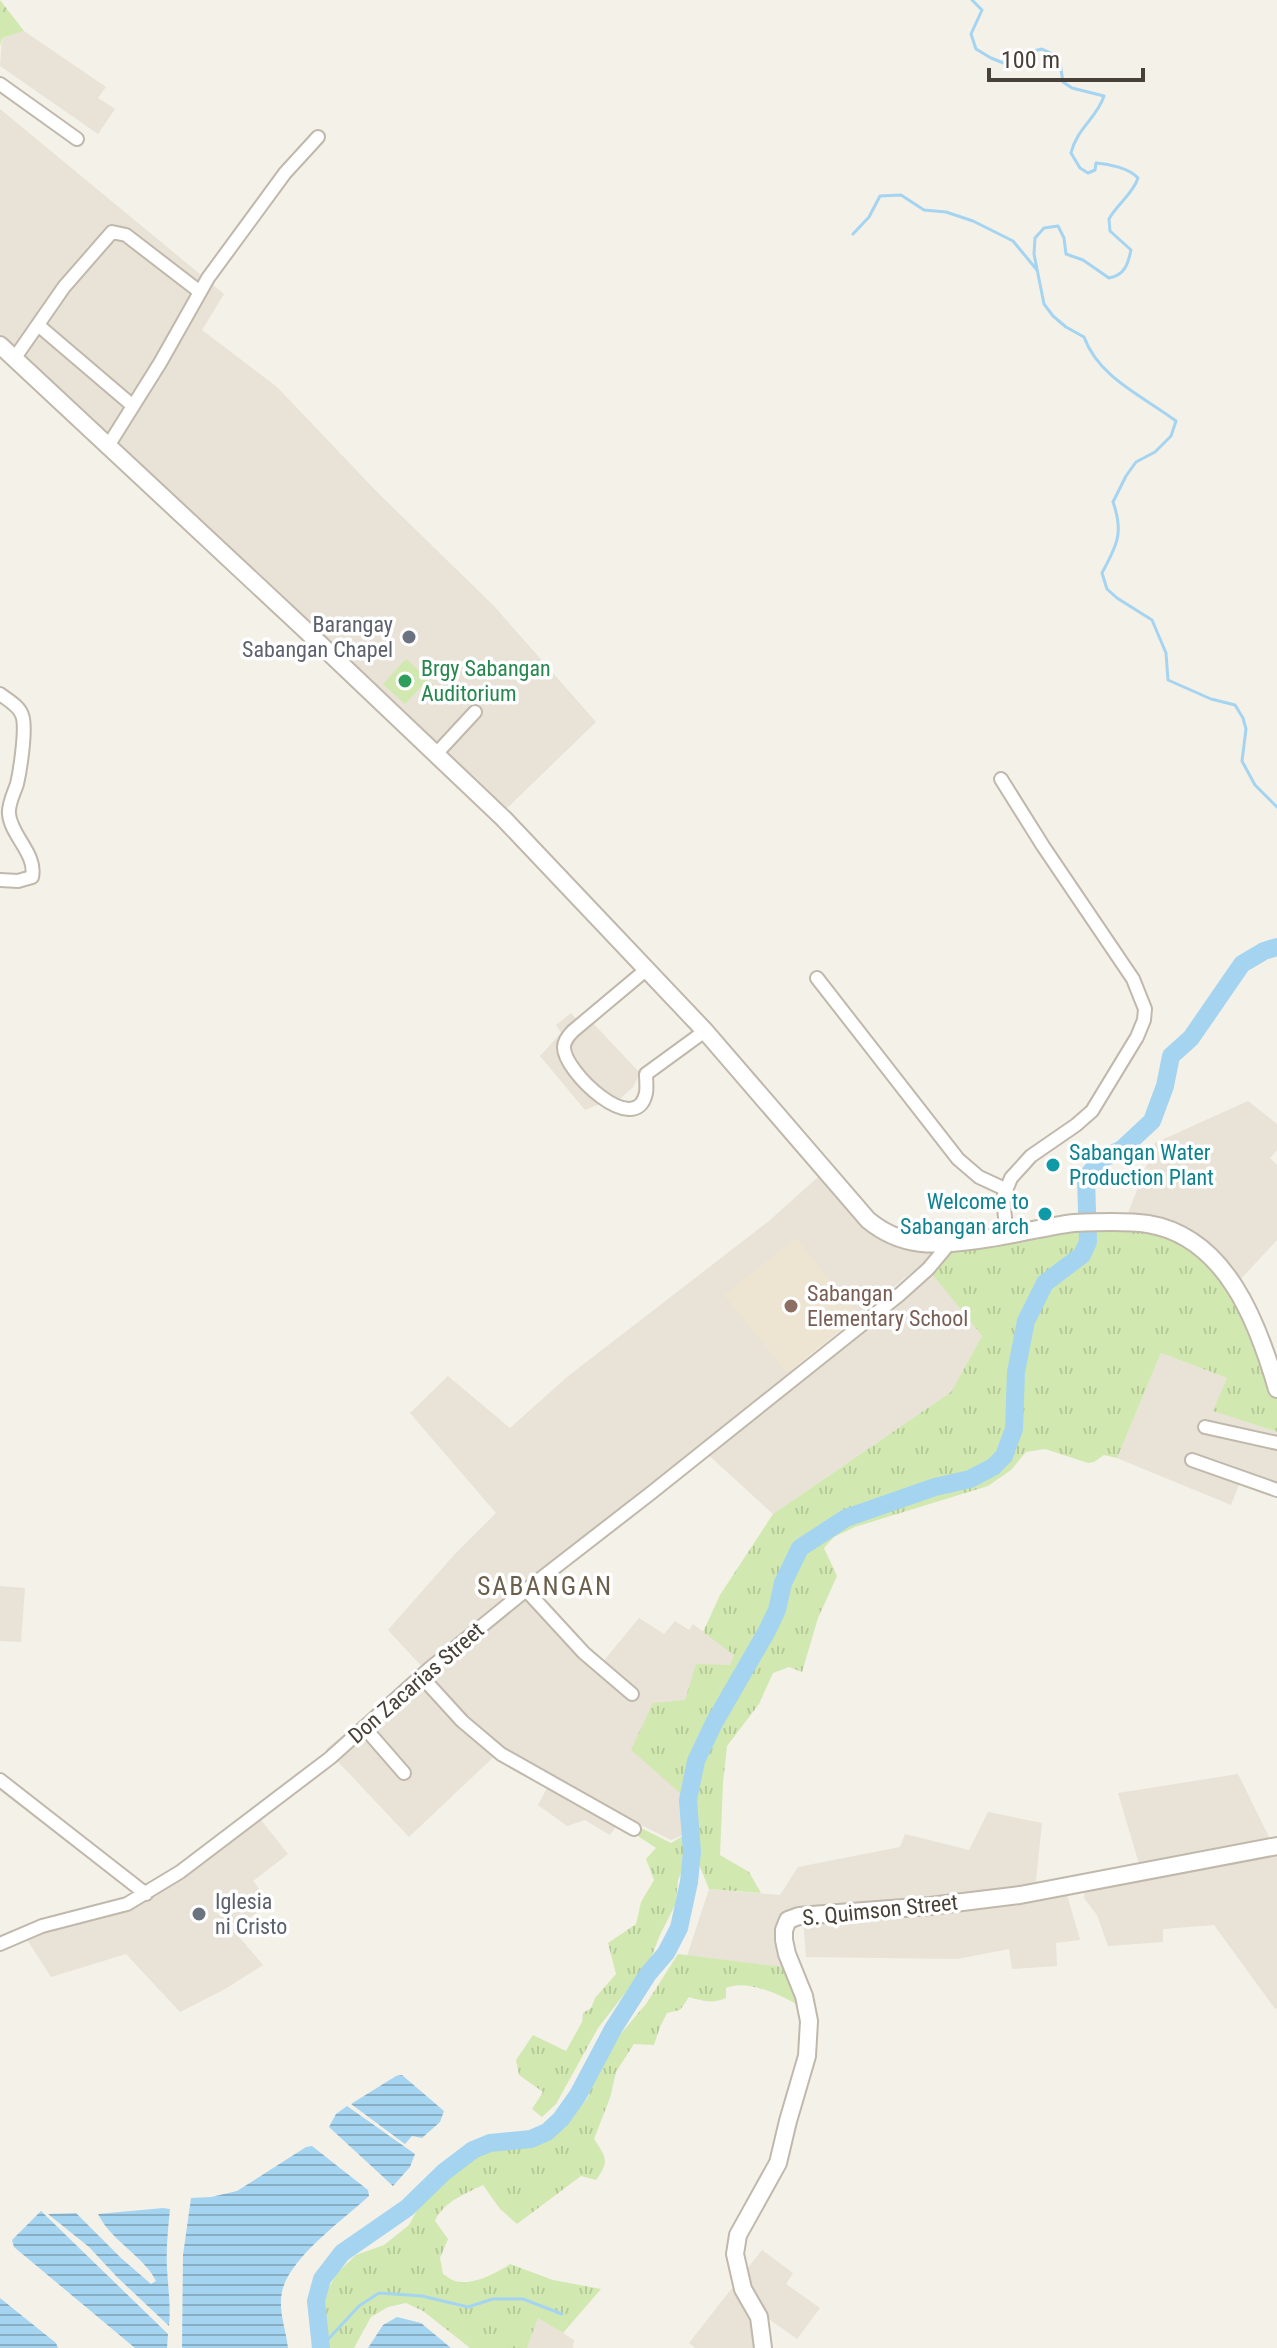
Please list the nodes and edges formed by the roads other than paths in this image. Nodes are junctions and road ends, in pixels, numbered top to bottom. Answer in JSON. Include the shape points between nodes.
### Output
{"nodes":[{"id":1,"x":0,"y":84,"type":"edge"},
{"id":2,"x":318,"y":137,"type":"dead end"},
{"id":3,"x":77,"y":139,"type":"dead end"},
{"id":4,"x":200,"y":292,"type":"junction"},
{"id":5,"x":38,"y":325,"type":"junction"},
{"id":6,"x":0,"y":345,"type":"edge"},
{"id":7,"x":14,"y":359,"type":"junction"},
{"id":8,"x":133,"y":406,"type":"junction"},
{"id":9,"x":108,"y":446,"type":"junction"},
{"id":10,"x":0,"y":694,"type":"edge"},
{"id":11,"x":475,"y":712,"type":"dead end"},
{"id":12,"x":436,"y":754,"type":"junction"},
{"id":13,"x":1001,"y":779,"type":"dead end"},
{"id":14,"x":0,"y":880,"type":"edge"},
{"id":15,"x":647,"y":969,"type":"junction"},
{"id":16,"x":817,"y":978,"type":"dead end"},
{"id":17,"x":705,"y":1031,"type":"junction"},
{"id":18,"x":1005,"y":1189,"type":"junction"},
{"id":19,"x":1007,"y":1237,"type":"junction"},
{"id":20,"x":949,"y":1244,"type":"junction"},
{"id":21,"x":1277,"y":1389,"type":"edge"},
{"id":22,"x":1205,"y":1427,"type":"dead end"},
{"id":23,"x":1277,"y":1443,"type":"edge"},
{"id":24,"x":1192,"y":1460,"type":"dead end"},
{"id":25,"x":1277,"y":1490,"type":"edge"},
{"id":26,"x":526,"y":1590,"type":"junction"},
{"id":27,"x":421,"y":1676,"type":"junction"},
{"id":28,"x":632,"y":1694,"type":"dead end"},
{"id":29,"x":364,"y":1727,"type":"junction"},
{"id":30,"x":404,"y":1773,"type":"dead end"},
{"id":31,"x":0,"y":1780,"type":"edge"},
{"id":32,"x":634,"y":1829,"type":"dead end"},
{"id":33,"x":1277,"y":1846,"type":"edge"},
{"id":34,"x":146,"y":1894,"type":"junction"},
{"id":35,"x":0,"y":1944,"type":"edge"},
{"id":36,"x":763,"y":2348,"type":"edge"}],
"edges":[{"from":1,"to":3,"type":"street"},
{"from":2,"to":4,"type":"street","via":[[285,173]]},
{"from":4,"to":5,"type":"street","via":[[126,235],[112,232]]},
{"from":4,"to":8,"type":"street"},
{"from":5,"to":7,"type":"street"},
{"from":5,"to":8,"type":"street"},
{"from":6,"to":7,"type":"street"},
{"from":7,"to":9,"type":"street"},
{"from":8,"to":9,"type":"street"},
{"from":9,"to":12,"type":"street"},
{"from":10,"to":14,"type":"street","via":[[23,717],[18,778],[8,810],[34,869],[30,878]]},
{"from":11,"to":12,"type":"street"},
{"from":12,"to":15,"type":"street"},
{"from":13,"to":18,"type":"street","via":[[1133,979],[1145,1009],[1137,1037],[1092,1111],[1031,1156]]},
{"from":15,"to":17,"type":"street"},
{"from":15,"to":17,"type":"street","via":[[573,1031],[564,1047],[569,1061],[600,1097],[623,1108],[640,1105],[646,1074]]},
{"from":16,"to":18,"type":"street","via":[[958,1159]]},
{"from":17,"to":20,"type":"street","via":[[868,1220],[904,1241]]},
{"from":18,"to":19,"type":"street"},
{"from":19,"to":20,"type":"street"},
{"from":19,"to":21,"type":"street","via":[[1082,1224],[1148,1224],[1173,1232],[1205,1252],[1234,1284],[1257,1327]]},
{"from":20,"to":26,"type":"street","name":"Don Zacarias Street","via":[[899,1295]]},
{"from":22,"to":23,"type":"street"},
{"from":24,"to":25,"type":"street"},
{"from":26,"to":27,"type":"street","name":"Don Zacarias Street"},
{"from":26,"to":28,"type":"street","via":[[584,1653]]},
{"from":27,"to":29,"type":"street","name":"Don Zacarias Street"},
{"from":27,"to":32,"type":"street","via":[[501,1754]]},
{"from":29,"to":30,"type":"street"},
{"from":29,"to":34,"type":"street","name":"Don Zacarias Street"},
{"from":31,"to":34,"type":"street"},
{"from":33,"to":36,"type":"street","name":"S. Quimson Street","via":[[1020,1895],[788,1920],[784,1940],[809,2021],[807,2056],[778,2163],[738,2235],[735,2254],[743,2289],[759,2317]]},
{"from":34,"to":35,"type":"street","name":"Don Zacarias Street"}]}
